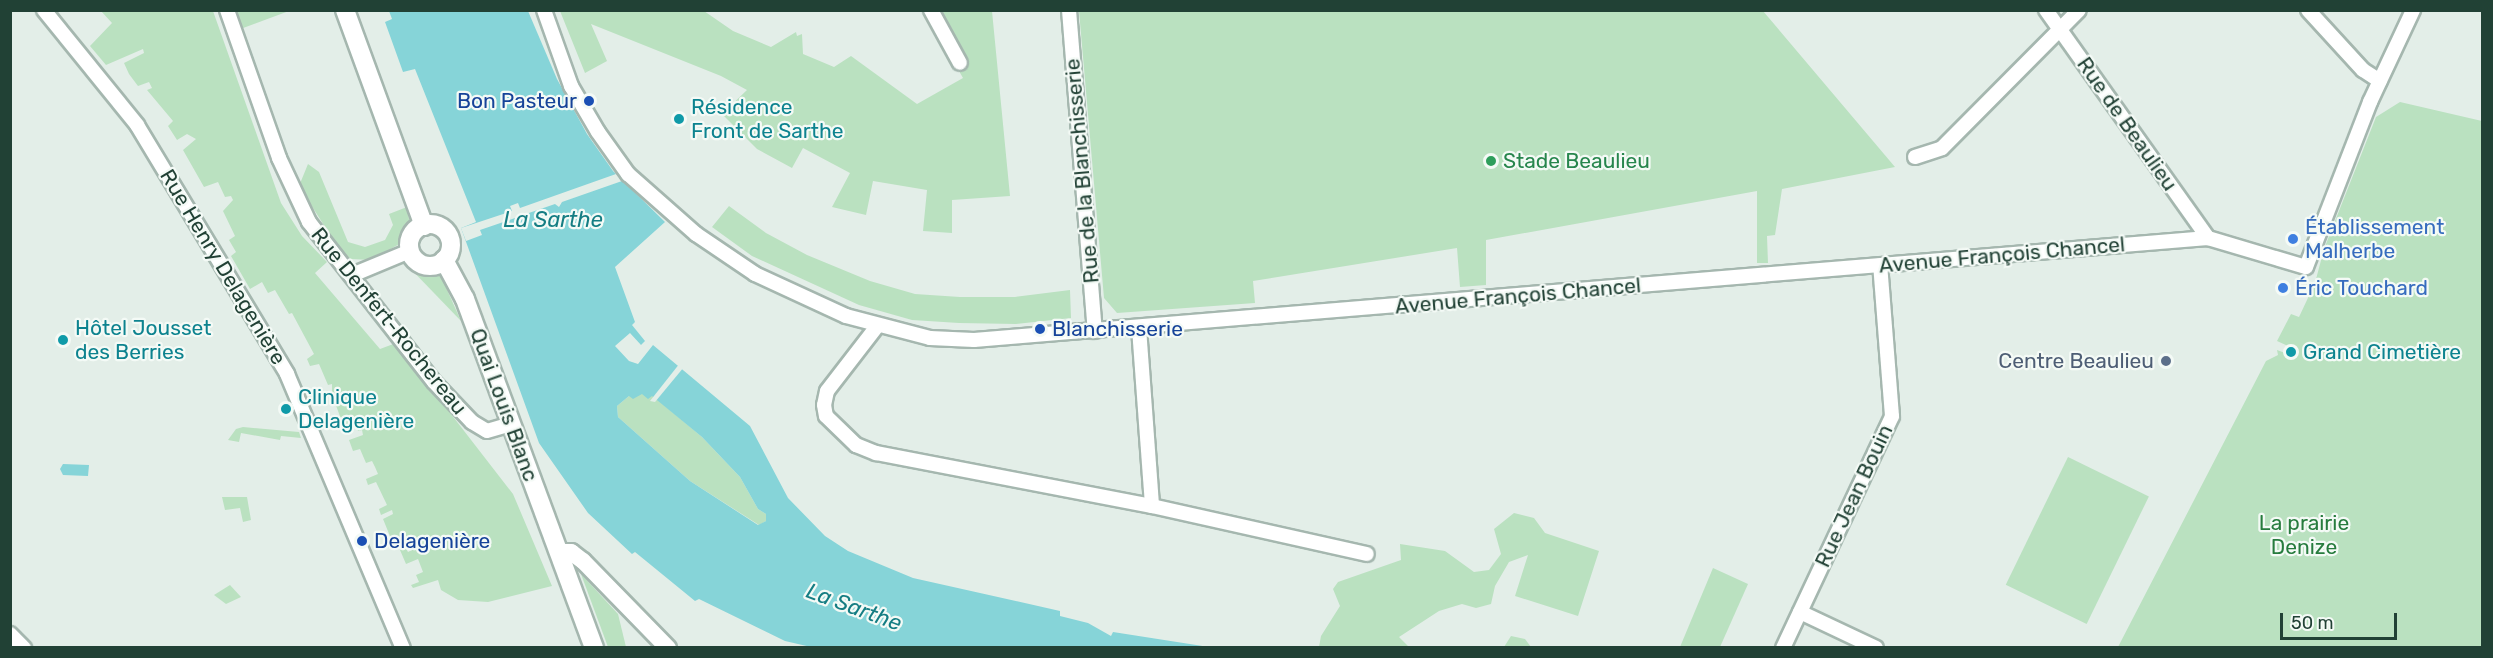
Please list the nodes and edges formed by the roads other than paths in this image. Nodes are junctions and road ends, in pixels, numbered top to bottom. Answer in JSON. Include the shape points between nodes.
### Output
{"nodes":[{"id":1,"x":44,"y":10,"type":"edge"},
{"id":2,"x":227,"y":10,"type":"edge"},
{"id":3,"x":345,"y":10,"type":"edge"},
{"id":4,"x":544,"y":10,"type":"edge"},
{"id":5,"x":931,"y":10,"type":"edge"},
{"id":6,"x":1069,"y":10,"type":"edge"},
{"id":7,"x":2046,"y":10,"type":"edge"},
{"id":8,"x":2079,"y":10,"type":"edge"},
{"id":9,"x":2308,"y":10,"type":"edge"},
{"id":10,"x":2413,"y":10,"type":"edge"},
{"id":11,"x":2059,"y":29,"type":"junction"},
{"id":12,"x":960,"y":63,"type":"dead end"},
{"id":13,"x":2380,"y":81,"type":"junction"},
{"id":14,"x":1915,"y":157,"type":"dead end"},
{"id":15,"x":424,"y":225,"type":"junction"},
{"id":16,"x":2208,"y":238,"type":"junction"},
{"id":17,"x":410,"y":251,"type":"junction"},
{"id":18,"x":444,"y":260,"type":"junction"},
{"id":19,"x":1880,"y":265,"type":"junction"},
{"id":20,"x":352,"y":275,"type":"junction"},
{"id":21,"x":878,"y":325,"type":"junction"},
{"id":22,"x":1139,"y":328,"type":"junction"},
{"id":23,"x":1095,"y":332,"type":"junction"},
{"id":24,"x":512,"y":424,"type":"junction"},
{"id":25,"x":1152,"y":506,"type":"junction"},
{"id":26,"x":560,"y":552,"type":"junction"},
{"id":27,"x":1367,"y":554,"type":"dead end"},
{"id":28,"x":1800,"y":612,"type":"junction"},
{"id":29,"x":10,"y":634,"type":"edge"},
{"id":30,"x":24,"y":648,"type":"edge"},
{"id":31,"x":403,"y":648,"type":"edge"},
{"id":32,"x":594,"y":648,"type":"edge"},
{"id":33,"x":668,"y":648,"type":"edge"},
{"id":34,"x":1783,"y":648,"type":"edge"},
{"id":35,"x":1876,"y":648,"type":"edge"}],
"edges":[{"from":1,"to":31,"type":"street","name":"Rue Henry Delagenière","via":[[137,125],[287,374]]},
{"from":2,"to":20,"type":"street","name":"Rue Denfert-Rochereau","via":[[289,184],[309,222]]},
{"from":3,"to":15,"type":"main road"},
{"from":4,"to":21,"type":"street","name":"Avenue François Chancel","via":[[572,86],[628,174],[696,234],[755,274],[813,303]]},
{"from":5,"to":12,"type":"street"},
{"from":6,"to":23,"type":"street","name":"Rue de la Blanchisserie"},
{"from":7,"to":11,"type":"street","name":"Rue de Beaulieu"},
{"from":8,"to":11,"type":"street"},
{"from":9,"to":13,"type":"street","via":[[2362,70]]},
{"from":10,"to":13,"type":"street"},
{"from":11,"to":14,"type":"street","via":[[1942,148]]},
{"from":11,"to":16,"type":"street","name":"Rue de Beaulieu"},
{"from":13,"to":16,"type":"street","name":"Avenue François Chancel","via":[[2306,267]]},
{"from":15,"to":17,"type":"main road","via":[[413,233]]},
{"from":15,"to":18,"type":"main road","via":[[434,225],[447,234],[450,250]]},
{"from":16,"to":19,"type":"street","name":"Avenue François Chancel"},
{"from":17,"to":18,"type":"main road","via":[[425,265]]},
{"from":17,"to":20,"type":"street"},
{"from":18,"to":24,"type":"main road","name":"Quai Louis Blanc","via":[[463,293]]},
{"from":19,"to":22,"type":"street","name":"Avenue François Chancel"},
{"from":19,"to":28,"type":"street","name":"Rue Jean Bouin","via":[[1892,416]]},
{"from":20,"to":24,"type":"street","name":"Rue Denfert-Rochereau","via":[[434,382],[472,422],[487,431]]},
{"from":21,"to":23,"type":"street","name":"Avenue François Chancel","via":[[930,338],[974,340]]},
{"from":21,"to":25,"type":"street","via":[[827,392],[826,416],[856,445],[876,453]]},
{"from":22,"to":23,"type":"street","name":"Avenue François Chancel"},
{"from":22,"to":25,"type":"street"},
{"from":24,"to":26,"type":"main road","name":"Quai Louis Blanc"},
{"from":25,"to":27,"type":"street"},
{"from":26,"to":32,"type":"main road","name":"Quai Louis Blanc"},
{"from":26,"to":33,"type":"street","via":[[578,556]]},
{"from":28,"to":34,"type":"street","name":"Rue Jean Bouin"},
{"from":28,"to":35,"type":"street"},
{"from":29,"to":30,"type":"street"}]}
